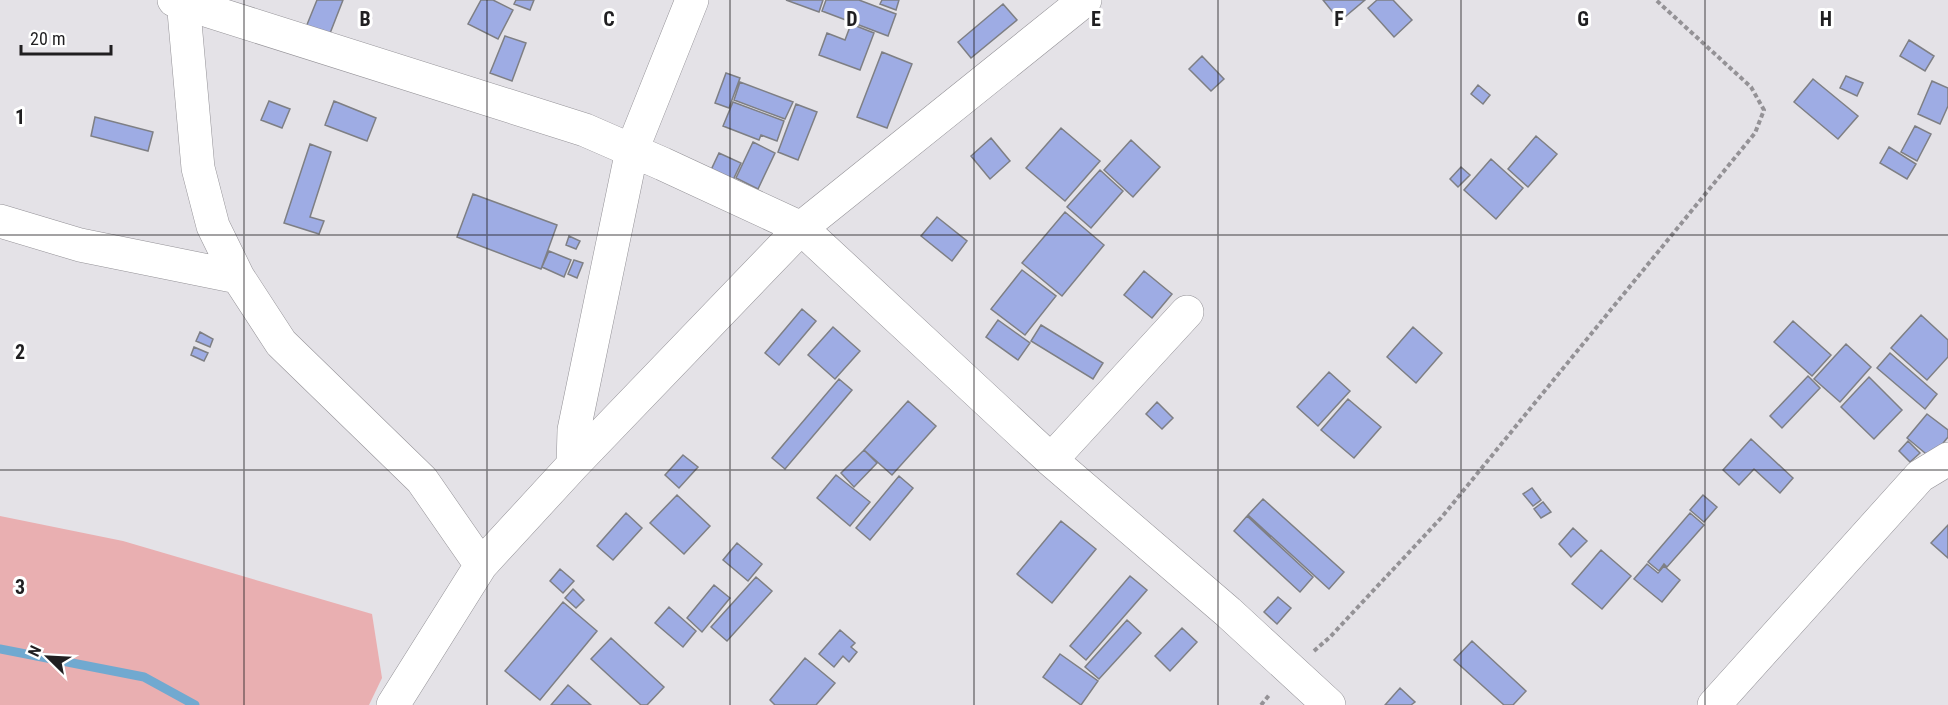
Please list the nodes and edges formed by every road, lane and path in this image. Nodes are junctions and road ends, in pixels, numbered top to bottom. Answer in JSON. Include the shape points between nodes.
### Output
{"nodes":[{"id":1,"x":692,"y":0,"type":"edge"},
{"id":2,"x":1086,"y":0,"type":"edge"},
{"id":3,"x":1656,"y":0,"type":"edge"},
{"id":4,"x":180,"y":1,"type":"edge"},
{"id":5,"x":632,"y":150,"type":"junction"},
{"id":6,"x":0,"y":220,"type":"edge"},
{"id":7,"x":801,"y":228,"type":"junction"},
{"id":8,"x":238,"y":277,"type":"junction"},
{"id":9,"x":1187,"y":312,"type":"dead end"},
{"id":10,"x":1948,"y":459,"type":"edge"},
{"id":11,"x":1051,"y":460,"type":"junction"},
{"id":12,"x":573,"y":465,"type":"junction"},
{"id":13,"x":481,"y":565,"type":"junction"},
{"id":14,"x":1292,"y":670,"type":"junction"},
{"id":15,"x":393,"y":705,"type":"edge"},
{"id":16,"x":1329,"y":705,"type":"edge"},
{"id":17,"x":1714,"y":705,"type":"edge"}],
"edges":[{"from":1,"to":5,"type":"street"},
{"from":2,"to":7,"type":"street"},
{"from":3,"to":14,"type":"path","via":[[1751,87],[1764,110],[1755,133],[1441,518],[1330,638]]},
{"from":4,"to":5,"type":"street","via":[[585,130]]},
{"from":4,"to":8,"type":"street","via":[[198,168],[213,226]]},
{"from":5,"to":7,"type":"street"},
{"from":5,"to":12,"type":"street","via":[[574,430]]},
{"from":6,"to":8,"type":"street","via":[[80,245]]},
{"from":7,"to":11,"type":"street"},
{"from":7,"to":12,"type":"street"},
{"from":8,"to":13,"type":"street","via":[[281,343],[422,480]]},
{"from":9,"to":11,"type":"street"},
{"from":10,"to":17,"type":"street","via":[[1920,476]]},
{"from":11,"to":14,"type":"street"},
{"from":12,"to":13,"type":"street"},
{"from":13,"to":15,"type":"street"},
{"from":14,"to":16,"type":"street"}]}
